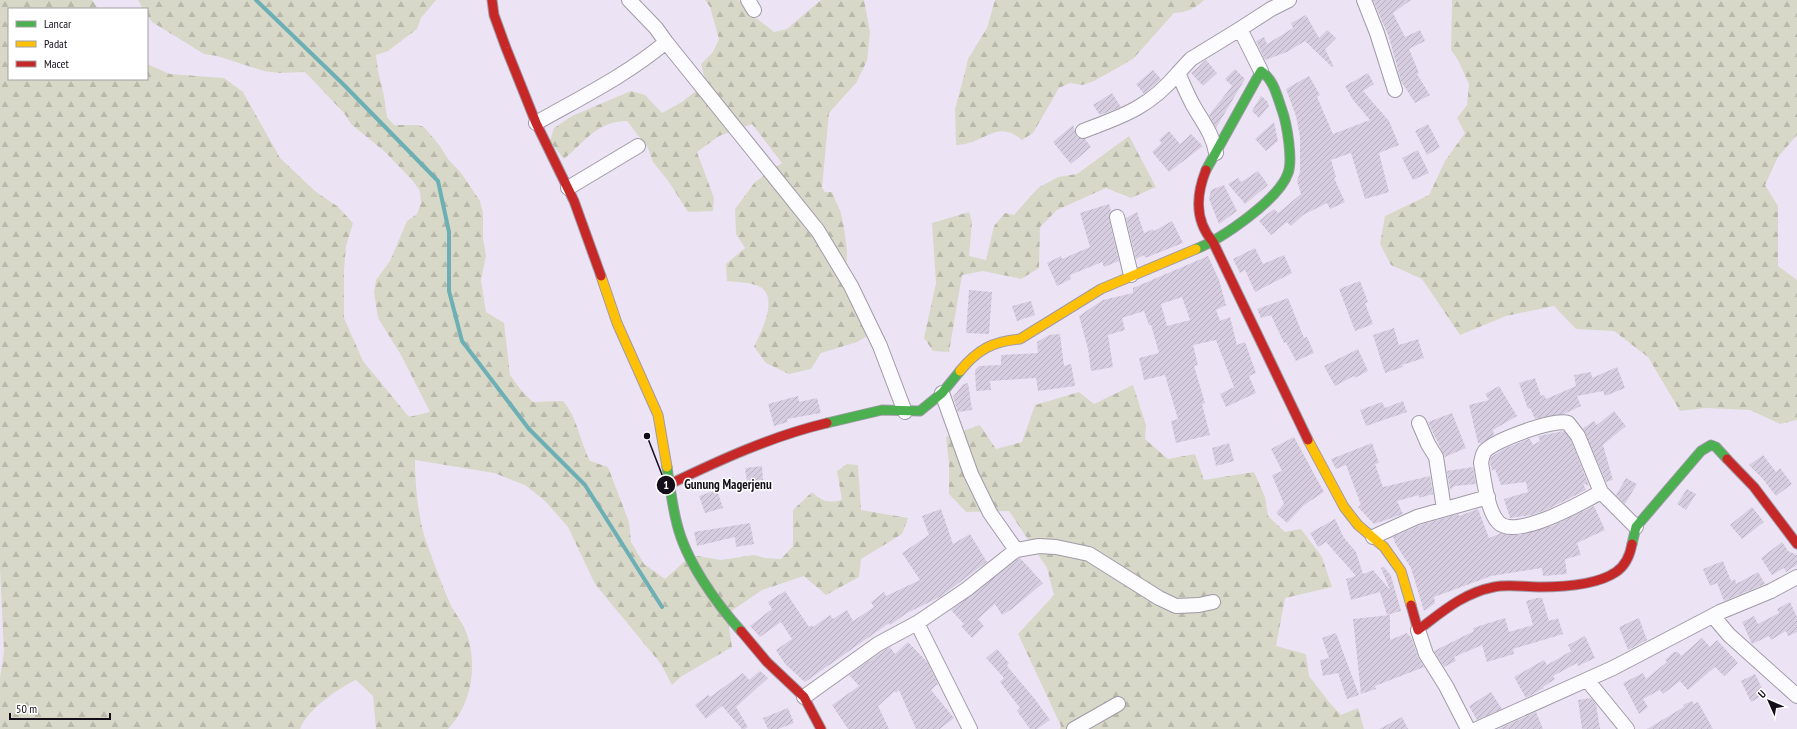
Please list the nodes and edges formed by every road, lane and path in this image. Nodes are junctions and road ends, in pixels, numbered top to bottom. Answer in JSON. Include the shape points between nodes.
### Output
{"nodes":[{"id":1,"x":492,"y":0,"type":"edge"},
{"id":2,"x":629,"y":0,"type":"edge"},
{"id":3,"x":1289,"y":0,"type":"edge"},
{"id":4,"x":1364,"y":0,"type":"edge"},
{"id":5,"x":1240,"y":29,"type":"junction"},
{"id":6,"x":666,"y":42,"type":"junction"},
{"id":7,"x":1261,"y":71,"type":"junction"},
{"id":8,"x":1178,"y":73,"type":"junction"},
{"id":9,"x":1395,"y":90,"type":"dead end"},
{"id":10,"x":536,"y":123,"type":"junction"},
{"id":11,"x":1083,"y":131,"type":"dead end"},
{"id":12,"x":638,"y":146,"type":"dead end"},
{"id":13,"x":1216,"y":153,"type":"junction"},
{"id":14,"x":568,"y":188,"type":"junction"},
{"id":15,"x":1117,"y":217,"type":"dead end"},
{"id":16,"x":1213,"y":242,"type":"junction"},
{"id":17,"x":1131,"y":275,"type":"junction"},
{"id":18,"x":942,"y":394,"type":"junction"},
{"id":19,"x":905,"y":412,"type":"junction"},
{"id":20,"x":1419,"y":423,"type":"dead end"},
{"id":21,"x":670,"y":484,"type":"junction"},
{"id":22,"x":1601,"y":492,"type":"junction"},
{"id":23,"x":1488,"y":497,"type":"junction"},
{"id":24,"x":1444,"y":509,"type":"junction"},
{"id":25,"x":1636,"y":527,"type":"junction"},
{"id":26,"x":1373,"y":537,"type":"junction"},
{"id":27,"x":1797,"y":544,"type":"edge"},
{"id":28,"x":1016,"y":550,"type":"junction"},
{"id":29,"x":1797,"y":577,"type":"edge"},
{"id":30,"x":1213,"y":602,"type":"dead end"},
{"id":31,"x":1713,"y":616,"type":"junction"},
{"id":32,"x":917,"y":623,"type":"junction"},
{"id":33,"x":1418,"y":630,"type":"junction"},
{"id":34,"x":1587,"y":680,"type":"junction"},
{"id":35,"x":1797,"y":696,"type":"edge"},
{"id":36,"x":804,"y":697,"type":"junction"},
{"id":37,"x":1118,"y":704,"type":"dead end"},
{"id":38,"x":820,"y":729,"type":"edge"},
{"id":39,"x":970,"y":729,"type":"edge"},
{"id":40,"x":1074,"y":729,"type":"edge"},
{"id":41,"x":1468,"y":729,"type":"edge"},
{"id":42,"x":1477,"y":729,"type":"edge"},
{"id":43,"x":1627,"y":729,"type":"edge"}],
"edges":[{"from":1,"to":10,"type":"street","via":[[494,15]]},
{"from":2,"to":6,"type":"street"},
{"from":3,"to":5,"type":"street"},
{"from":4,"to":9,"type":"street"},
{"from":5,"to":7,"type":"street"},
{"from":5,"to":8,"type":"street","via":[[1191,59]]},
{"from":6,"to":10,"type":"street","via":[[609,82]]},
{"from":6,"to":19,"type":"street","via":[[818,231],[851,286],[880,346]]},
{"from":7,"to":13,"type":"street"},
{"from":7,"to":16,"type":"street","via":[[1268,76],[1273,85],[1286,120],[1289,172],[1280,188],[1246,218]]},
{"from":8,"to":11,"type":"street","via":[[1150,101],[1115,119]]},
{"from":8,"to":13,"type":"street","via":[[1207,126]]},
{"from":10,"to":14,"type":"street"},
{"from":12,"to":14,"type":"street"},
{"from":13,"to":16,"type":"street","via":[[1202,185],[1198,204],[1206,235]]},
{"from":14,"to":21,"type":"street","via":[[590,241],[617,323],[658,414]]},
{"from":15,"to":17,"type":"street"},
{"from":16,"to":17,"type":"street"},
{"from":16,"to":26,"type":"street","via":[[1312,449],[1351,516]]},
{"from":17,"to":18,"type":"street","via":[[1084,298],[1040,328],[1020,338],[983,348],[966,363]]},
{"from":18,"to":19,"type":"street","via":[[920,411]]},
{"from":18,"to":28,"type":"street","via":[[971,474],[990,513]]},
{"from":19,"to":21,"type":"street","via":[[882,410],[807,428],[710,465]]},
{"from":20,"to":24,"type":"street","via":[[1436,458]]},
{"from":21,"to":36,"type":"street","via":[[678,525],[691,559],[713,595],[767,662]]},
{"from":22,"to":23,"type":"street","via":[[1574,507],[1537,522],[1506,527],[1497,521]]},
{"from":22,"to":23,"type":"street","via":[[1578,436],[1568,423],[1564,422],[1505,440],[1485,451],[1481,463]]},
{"from":22,"to":25,"type":"street"},
{"from":23,"to":24,"type":"street"},
{"from":24,"to":26,"type":"street","via":[[1417,517]]},
{"from":25,"to":27,"type":"street","via":[[1700,451],[1711,446],[1716,447],[1754,487]]},
{"from":25,"to":33,"type":"street","via":[[1630,556],[1616,572],[1587,583],[1538,587],[1524,585],[1479,590],[1457,600]]},
{"from":26,"to":33,"type":"street","via":[[1384,547],[1401,572]]},
{"from":28,"to":30,"type":"street","via":[[1039,546],[1089,554],[1176,606]]},
{"from":28,"to":32,"type":"street","via":[[967,589]]},
{"from":29,"to":31,"type":"street"},
{"from":31,"to":34,"type":"street"},
{"from":31,"to":35,"type":"street","via":[[1729,635]]},
{"from":32,"to":36,"type":"street","via":[[878,644]]},
{"from":32,"to":39,"type":"street"},
{"from":33,"to":41,"type":"street","via":[[1426,654]]},
{"from":34,"to":42,"type":"street"},
{"from":34,"to":43,"type":"street"},
{"from":36,"to":38,"type":"street"},
{"from":37,"to":40,"type":"street"}]}
